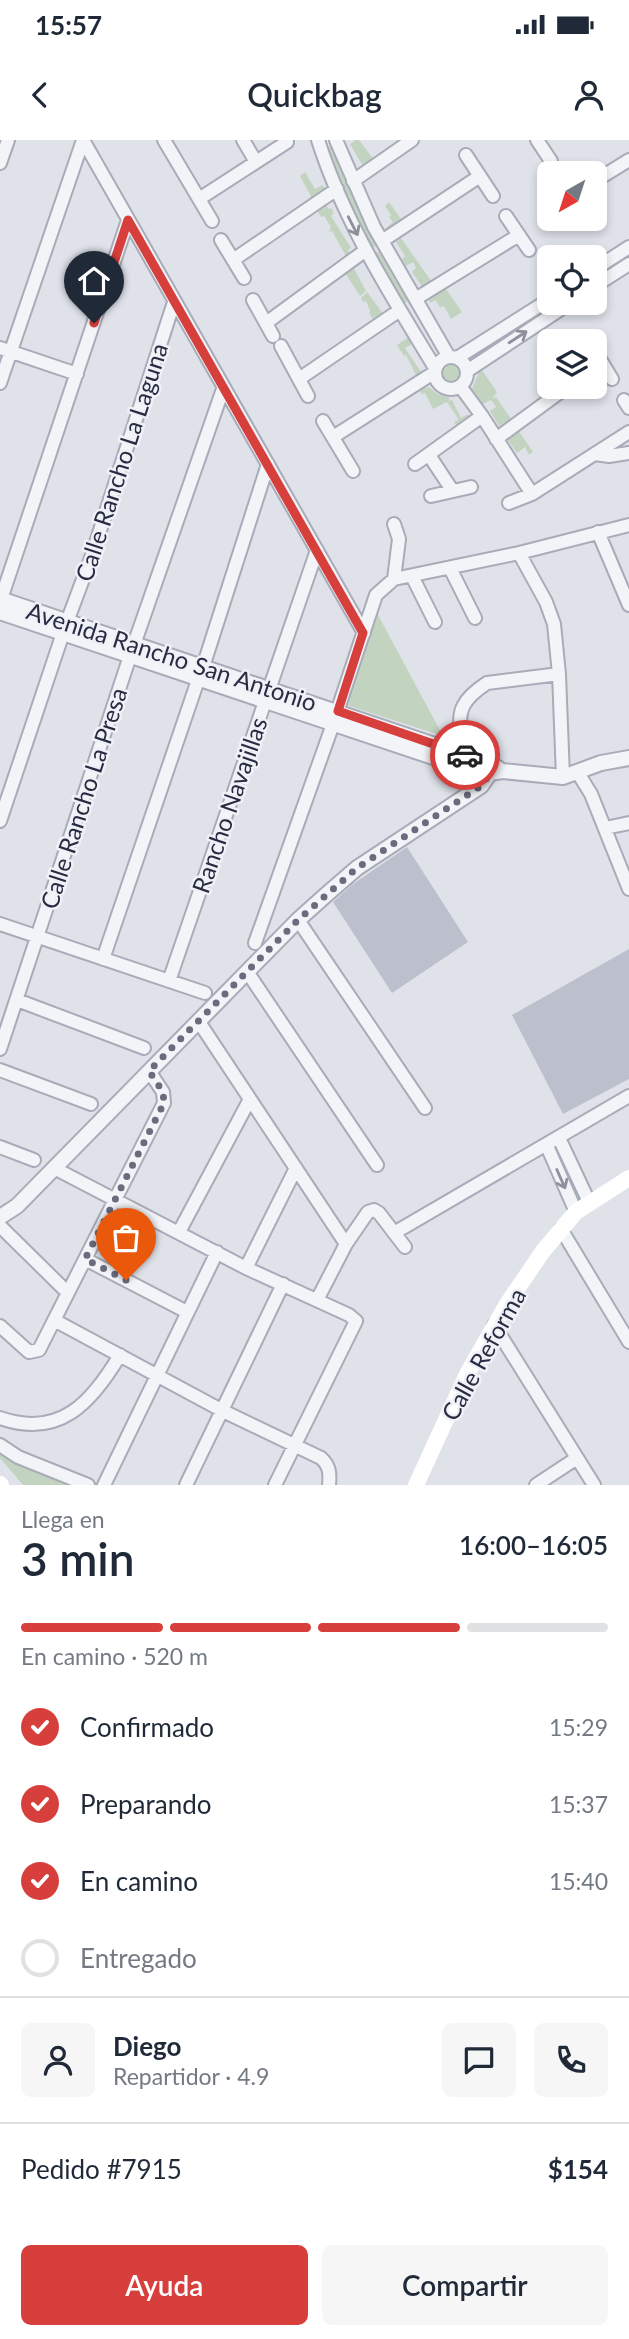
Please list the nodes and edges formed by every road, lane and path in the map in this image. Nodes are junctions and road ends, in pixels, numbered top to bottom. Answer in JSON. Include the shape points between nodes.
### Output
{"nodes":[{"id":1,"x":8,"y":140,"type":"edge"},
{"id":2,"x":83,"y":140,"type":"edge"},
{"id":3,"x":164,"y":140,"type":"edge"},
{"id":4,"x":243,"y":140,"type":"edge"},
{"id":5,"x":318,"y":140,"type":"edge"},
{"id":6,"x":336,"y":140,"type":"edge"},
{"id":7,"x":412,"y":140,"type":"edge"},
{"id":8,"x":537,"y":140,"type":"edge"},
{"id":9,"x":287,"y":142,"type":"dead end"},
{"id":10,"x":466,"y":155,"type":"dead end"},
{"id":11,"x":629,"y":160,"type":"edge"},
{"id":12,"x":551,"y":161,"type":"dead end"},
{"id":13,"x":256,"y":162,"type":"junction"},
{"id":14,"x":0,"y":163,"type":"edge"},
{"id":15,"x":607,"y":174,"type":"edge"},
{"id":16,"x":480,"y":177,"type":"junction"},
{"id":17,"x":354,"y":181,"type":"junction"},
{"id":18,"x":337,"y":189,"type":"junction"},
{"id":19,"x":493,"y":196,"type":"dead end"},
{"id":20,"x":199,"y":199,"type":"junction"},
{"id":21,"x":506,"y":216,"type":"dead end"},
{"id":22,"x":128,"y":220,"type":"junction"},
{"id":23,"x":212,"y":221,"type":"dead end"},
{"id":24,"x":519,"y":235,"type":"junction"},
{"id":25,"x":221,"y":240,"type":"dead end"},
{"id":26,"x":382,"y":241,"type":"junction"},
{"id":27,"x":629,"y":247,"type":"edge"},
{"id":28,"x":366,"y":250,"type":"junction"},
{"id":29,"x":529,"y":250,"type":"dead end"},
{"id":30,"x":233,"y":260,"type":"junction"},
{"id":31,"x":607,"y":261,"type":"edge"},
{"id":32,"x":629,"y":264,"type":"edge"},
{"id":33,"x":244,"y":278,"type":"dead end"},
{"id":34,"x":607,"y":278,"type":"edge"},
{"id":35,"x":417,"y":299,"type":"junction"},
{"id":36,"x":253,"y":300,"type":"dead end"},
{"id":37,"x":174,"y":302,"type":"junction"},
{"id":38,"x":537,"y":307,"type":"edge"},
{"id":39,"x":400,"y":310,"type":"junction"},
{"id":40,"x":552,"y":315,"type":"edge"},
{"id":41,"x":266,"y":323,"type":"junction"},
{"id":42,"x":5,"y":350,"type":"edge"},
{"id":43,"x":453,"y":357,"type":"junction"},
{"id":44,"x":435,"y":370,"type":"junction"},
{"id":45,"x":467,"y":371,"type":"junction"},
{"id":46,"x":607,"y":373,"type":"edge"},
{"id":47,"x":77,"y":374,"type":"junction"},
{"id":48,"x":299,"y":379,"type":"junction"},
{"id":49,"x":612,"y":379,"type":"dead end"},
{"id":50,"x":0,"y":383,"type":"edge"},
{"id":51,"x":460,"y":386,"type":"junction"},
{"id":52,"x":223,"y":389,"type":"junction"},
{"id":53,"x":308,"y":396,"type":"dead end"},
{"id":54,"x":551,"y":399,"type":"edge"},
{"id":55,"x":482,"y":416,"type":"junction"},
{"id":56,"x":323,"y":421,"type":"dead end"},
{"id":57,"x":629,"y":432,"type":"edge"},
{"id":58,"x":333,"y":437,"type":"junction"},
{"id":59,"x":496,"y":439,"type":"junction"},
{"id":60,"x":629,"y":453,"type":"edge"},
{"id":61,"x":595,"y":454,"type":"junction"},
{"id":62,"x":429,"y":455,"type":"junction"},
{"id":63,"x":268,"y":464,"type":"junction"},
{"id":64,"x":415,"y":464,"type":"dead end"},
{"id":65,"x":353,"y":471,"type":"dead end"},
{"id":66,"x":471,"y":487,"type":"dead end"},
{"id":67,"x":452,"y":490,"type":"junction"},
{"id":68,"x":532,"y":494,"type":"junction"},
{"id":69,"x":431,"y":496,"type":"dead end"},
{"id":70,"x":509,"y":503,"type":"dead end"},
{"id":71,"x":394,"y":524,"type":"dead end"},
{"id":72,"x":629,"y":525,"type":"edge"},
{"id":73,"x":598,"y":532,"type":"junction"},
{"id":74,"x":317,"y":550,"type":"junction"},
{"id":75,"x":519,"y":553,"type":"junction"},
{"id":76,"x":450,"y":568,"type":"junction"},
{"id":77,"x":412,"y":576,"type":"junction"},
{"id":78,"x":394,"y":579,"type":"junction"},
{"id":79,"x":0,"y":599,"type":"edge"},
{"id":80,"x":629,"y":605,"type":"edge"},
{"id":81,"x":0,"y":612,"type":"edge"},
{"id":82,"x":475,"y":618,"type":"dead end"},
{"id":83,"x":435,"y":621,"type":"dead end"},
{"id":84,"x":65,"y":628,"type":"junction"},
{"id":85,"x":363,"y":633,"type":"junction"},
{"id":86,"x":132,"y":650,"type":"junction"},
{"id":87,"x":200,"y":673,"type":"junction"},
{"id":88,"x":559,"y":674,"type":"junction"},
{"id":89,"x":267,"y":696,"type":"junction"},
{"id":90,"x":335,"y":718,"type":"junction"},
{"id":91,"x":629,"y":758,"type":"edge"},
{"id":92,"x":472,"y":763,"type":"junction"},
{"id":93,"x":494,"y":769,"type":"junction"},
{"id":94,"x":571,"y":775,"type":"junction"},
{"id":95,"x":0,"y":821,"type":"edge"},
{"id":96,"x":629,"y":823,"type":"edge"},
{"id":97,"x":605,"y":828,"type":"junction"},
{"id":98,"x":629,"y":889,"type":"edge"},
{"id":99,"x":298,"y":920,"type":"junction"},
{"id":100,"x":0,"y":924,"type":"edge"},
{"id":101,"x":37,"y":937,"type":"junction"},
{"id":102,"x":255,"y":943,"type":"dead end"},
{"id":103,"x":103,"y":959,"type":"junction"},
{"id":104,"x":248,"y":973,"type":"junction"},
{"id":105,"x":169,"y":981,"type":"junction"},
{"id":106,"x":205,"y":993,"type":"dead end"},
{"id":107,"x":17,"y":1000,"type":"junction"},
{"id":108,"x":199,"y":1022,"type":"junction"},
{"id":109,"x":144,"y":1048,"type":"dead end"},
{"id":110,"x":0,"y":1049,"type":"edge"},
{"id":111,"x":0,"y":1070,"type":"edge"},
{"id":112,"x":149,"y":1071,"type":"junction"},
{"id":113,"x":629,"y":1096,"type":"edge"},
{"id":114,"x":250,"y":1099,"type":"junction"},
{"id":115,"x":91,"y":1104,"type":"dead end"},
{"id":116,"x":425,"y":1108,"type":"dead end"},
{"id":117,"x":559,"y":1138,"type":"junction"},
{"id":118,"x":547,"y":1146,"type":"junction"},
{"id":119,"x":0,"y":1147,"type":"edge"},
{"id":120,"x":34,"y":1160,"type":"dead end"},
{"id":121,"x":377,"y":1165,"type":"dead end"},
{"id":122,"x":54,"y":1168,"type":"junction"},
{"id":123,"x":296,"y":1168,"type":"junction"},
{"id":124,"x":629,"y":1178,"type":"edge"},
{"id":125,"x":115,"y":1199,"type":"junction"},
{"id":126,"x":582,"y":1207,"type":"junction"},
{"id":127,"x":0,"y":1217,"type":"edge"},
{"id":128,"x":0,"y":1226,"type":"edge"},
{"id":129,"x":561,"y":1229,"type":"junction"},
{"id":130,"x":179,"y":1232,"type":"junction"},
{"id":131,"x":394,"y":1233,"type":"junction"},
{"id":132,"x":346,"y":1244,"type":"junction"},
{"id":133,"x":405,"y":1247,"type":"dead end"},
{"id":134,"x":217,"y":1252,"type":"junction"},
{"id":135,"x":85,"y":1259,"type":"junction"},
{"id":136,"x":246,"y":1268,"type":"junction"},
{"id":137,"x":283,"y":1284,"type":"junction"},
{"id":138,"x":68,"y":1293,"type":"junction"},
{"id":139,"x":317,"y":1300,"type":"junction"},
{"id":140,"x":187,"y":1312,"type":"junction"},
{"id":141,"x":54,"y":1320,"type":"junction"},
{"id":142,"x":0,"y":1325,"type":"edge"},
{"id":143,"x":494,"y":1325,"type":"junction"},
{"id":144,"x":629,"y":1342,"type":"edge"},
{"id":145,"x":120,"y":1355,"type":"junction"},
{"id":146,"x":157,"y":1374,"type":"junction"},
{"id":147,"x":223,"y":1411,"type":"junction"},
{"id":148,"x":0,"y":1418,"type":"edge"},
{"id":149,"x":0,"y":1445,"type":"edge"},
{"id":150,"x":293,"y":1446,"type":"junction"},
{"id":151,"x":577,"y":1458,"type":"junction"},
{"id":152,"x":88,"y":1485,"type":"edge"},
{"id":153,"x":104,"y":1485,"type":"edge"},
{"id":154,"x":186,"y":1485,"type":"edge"},
{"id":155,"x":275,"y":1485,"type":"edge"},
{"id":156,"x":329,"y":1485,"type":"edge"},
{"id":157,"x":416,"y":1485,"type":"edge"},
{"id":158,"x":536,"y":1485,"type":"edge"},
{"id":159,"x":594,"y":1485,"type":"edge"}],
"edges":[{"from":1,"to":14,"type":"street"},
{"from":2,"to":22,"type":"street"},
{"from":2,"to":42,"type":"street"},
{"from":3,"to":20,"type":"street"},
{"from":4,"to":13,"type":"street"},
{"from":5,"to":18,"type":"street"},
{"from":6,"to":17,"type":"street"},
{"from":7,"to":17,"type":"street"},
{"from":8,"to":12,"type":"street"},
{"from":9,"to":13,"type":"street"},
{"from":10,"to":16,"type":"street"},
{"from":11,"to":15,"type":"street"},
{"from":13,"to":20,"type":"street"},
{"from":16,"to":19,"type":"street"},
{"from":16,"to":26,"type":"street"},
{"from":17,"to":26,"type":"street"},
{"from":18,"to":28,"type":"street","one_way":true},
{"from":18,"to":30,"type":"street"},
{"from":20,"to":23,"type":"street"},
{"from":21,"to":24,"type":"street"},
{"from":22,"to":37,"type":"street"},
{"from":22,"to":47,"type":"street"},
{"from":24,"to":29,"type":"street"},
{"from":24,"to":35,"type":"street"},
{"from":25,"to":30,"type":"street"},
{"from":26,"to":35,"type":"street"},
{"from":27,"to":31,"type":"street"},
{"from":28,"to":39,"type":"street"},
{"from":28,"to":41,"type":"street"},
{"from":30,"to":33,"type":"street"},
{"from":32,"to":34,"type":"street"},
{"from":35,"to":43,"type":"street"},
{"from":36,"to":41,"type":"street"},
{"from":37,"to":52,"type":"street"},
{"from":37,"to":84,"type":"street","name":"Calle Rancho La Laguna"},
{"from":38,"to":43,"type":"street"},
{"from":39,"to":44,"type":"street"},
{"from":39,"to":48,"type":"street"},
{"from":45,"to":40,"type":"street","one_way":true},
{"from":41,"to":48,"type":"street"},
{"from":42,"to":47,"type":"street"},
{"from":42,"to":50,"type":"street"},
{"from":43,"to":44,"type":"street","via":[[443,358]]},
{"from":43,"to":45,"type":"street"},
{"from":44,"to":51,"type":"street","via":[[443,387]]},
{"from":44,"to":58,"type":"street"},
{"from":45,"to":51,"type":"street"},
{"from":46,"to":49,"type":"street"},
{"from":47,"to":79,"type":"street"},
{"from":48,"to":53,"type":"street"},
{"from":51,"to":55,"type":"street"},
{"from":52,"to":63,"type":"street"},
{"from":52,"to":86,"type":"street","name":"Calle Rancho La Presa"},
{"from":54,"to":59,"type":"street"},
{"from":55,"to":59,"type":"street"},
{"from":55,"to":62,"type":"street"},
{"from":56,"to":58,"type":"street"},
{"from":57,"to":61,"type":"street"},
{"from":58,"to":65,"type":"street"},
{"from":59,"to":68,"type":"street"},
{"from":60,"to":61,"type":"street"},
{"from":61,"to":68,"type":"street"},
{"from":62,"to":64,"type":"street"},
{"from":62,"to":67,"type":"street"},
{"from":63,"to":74,"type":"street"},
{"from":63,"to":87,"type":"street"},
{"from":66,"to":67,"type":"street"},
{"from":67,"to":69,"type":"street"},
{"from":68,"to":70,"type":"street"},
{"from":71,"to":78,"type":"street","via":[[399,539]]},
{"from":72,"to":73,"type":"street"},
{"from":73,"to":75,"type":"street"},
{"from":73,"to":80,"type":"street"},
{"from":74,"to":85,"type":"street"},
{"from":74,"to":89,"type":"street","name":"Rancho Navajillas"},
{"from":75,"to":76,"type":"street"},
{"from":75,"to":88,"type":"street","via":[[554,624]]},
{"from":76,"to":77,"type":"street"},
{"from":76,"to":82,"type":"street"},
{"from":77,"to":78,"type":"street"},
{"from":77,"to":83,"type":"street"},
{"from":78,"to":85,"type":"street","via":[[376,595]]},
{"from":79,"to":84,"type":"street","name":"Avenida Rancho San Antonio"},
{"from":81,"to":84,"type":"street","name":"Avenida Rancho San Antonio"},
{"from":84,"to":86,"type":"street","name":"Avenida Rancho San Antonio"},
{"from":84,"to":95,"type":"street","name":"Calle Rancho La Laguna"},
{"from":85,"to":90,"type":"street"},
{"from":86,"to":87,"type":"street","name":"Avenida Rancho San Antonio"},
{"from":86,"to":101,"type":"street","name":"Calle Rancho La Presa"},
{"from":87,"to":89,"type":"street","name":"Avenida Rancho San Antonio"},
{"from":87,"to":103,"type":"street"},
{"from":88,"to":92,"type":"street","via":[[487,683],[479,688],[459,715]]},
{"from":88,"to":94,"type":"street"},
{"from":89,"to":90,"type":"street","name":"Avenida Rancho San Antonio"},
{"from":89,"to":105,"type":"street","name":"Rancho Navajillas"},
{"from":90,"to":92,"type":"street","name":"Avenida Rancho San Antonio"},
{"from":90,"to":102,"type":"street"},
{"from":91,"to":94,"type":"street","name":"Avenida Rancho San Antonio"},
{"from":92,"to":93,"type":"street","name":"Avenida Rancho San Antonio"},
{"from":93,"to":94,"type":"street","name":"Avenida Rancho San Antonio"},
{"from":93,"to":99,"type":"street","via":[[481,786],[357,868]]},
{"from":94,"to":97,"type":"street","via":[[591,794]]},
{"from":96,"to":97,"type":"street"},
{"from":97,"to":98,"type":"street"},
{"from":99,"to":104,"type":"street"},
{"from":99,"to":116,"type":"street"},
{"from":100,"to":101,"type":"street"},
{"from":101,"to":103,"type":"street"},
{"from":101,"to":107,"type":"street","name":"Calle Rancho La Presa"},
{"from":103,"to":105,"type":"street"},
{"from":104,"to":108,"type":"street"},
{"from":104,"to":121,"type":"street"},
{"from":105,"to":106,"type":"street"},
{"from":107,"to":109,"type":"street"},
{"from":107,"to":110,"type":"street","name":"Calle Rancho La Presa"},
{"from":108,"to":112,"type":"street"},
{"from":108,"to":114,"type":"street"},
{"from":111,"to":115,"type":"street"},
{"from":112,"to":122,"type":"street"},
{"from":112,"to":125,"type":"street","via":[[163,1092],[164,1103]]},
{"from":113,"to":117,"type":"street"},
{"from":114,"to":123,"type":"street"},
{"from":114,"to":130,"type":"street"},
{"from":117,"to":118,"type":"street"},
{"from":117,"to":126,"type":"street"},
{"from":118,"to":126,"type":"street","one_way":true},
{"from":118,"to":131,"type":"street"},
{"from":119,"to":120,"type":"street"},
{"from":122,"to":125,"type":"street"},
{"from":122,"to":127,"type":"street"},
{"from":123,"to":132,"type":"street"},
{"from":123,"to":136,"type":"street"},
{"from":124,"to":126,"type":"main road","name":"Calle Reforma"},
{"from":125,"to":130,"type":"street"},
{"from":125,"to":135,"type":"street"},
{"from":126,"to":129,"type":"main road","name":"Calle Reforma"},
{"from":128,"to":138,"type":"street"},
{"from":129,"to":143,"type":"main road","name":"Calle Reforma"},
{"from":129,"to":144,"type":"street"},
{"from":130,"to":134,"type":"street"},
{"from":131,"to":132,"type":"street","via":[[374,1210]]},
{"from":131,"to":133,"type":"street"},
{"from":132,"to":139,"type":"street"},
{"from":134,"to":136,"type":"street"},
{"from":134,"to":140,"type":"street"},
{"from":135,"to":138,"type":"street"},
{"from":135,"to":140,"type":"street"},
{"from":136,"to":137,"type":"street"},
{"from":137,"to":139,"type":"street"},
{"from":137,"to":147,"type":"street"},
{"from":138,"to":141,"type":"street"},
{"from":139,"to":150,"type":"street","via":[[356,1321]]},
{"from":140,"to":146,"type":"street"},
{"from":141,"to":142,"type":"street","via":[[34,1353]]},
{"from":141,"to":145,"type":"street"},
{"from":143,"to":151,"type":"street"},
{"from":143,"to":157,"type":"main road","name":"Calle Reforma"},
{"from":145,"to":146,"type":"street"},
{"from":145,"to":148,"type":"street","via":[[102,1387],[78,1410],[33,1424]]},
{"from":146,"to":147,"type":"street"},
{"from":146,"to":153,"type":"street"},
{"from":147,"to":150,"type":"street"},
{"from":147,"to":154,"type":"street"},
{"from":149,"to":152,"type":"street"},
{"from":150,"to":155,"type":"street"},
{"from":150,"to":156,"type":"street","via":[[327,1463]]},
{"from":151,"to":158,"type":"street"},
{"from":151,"to":159,"type":"street"}]}
